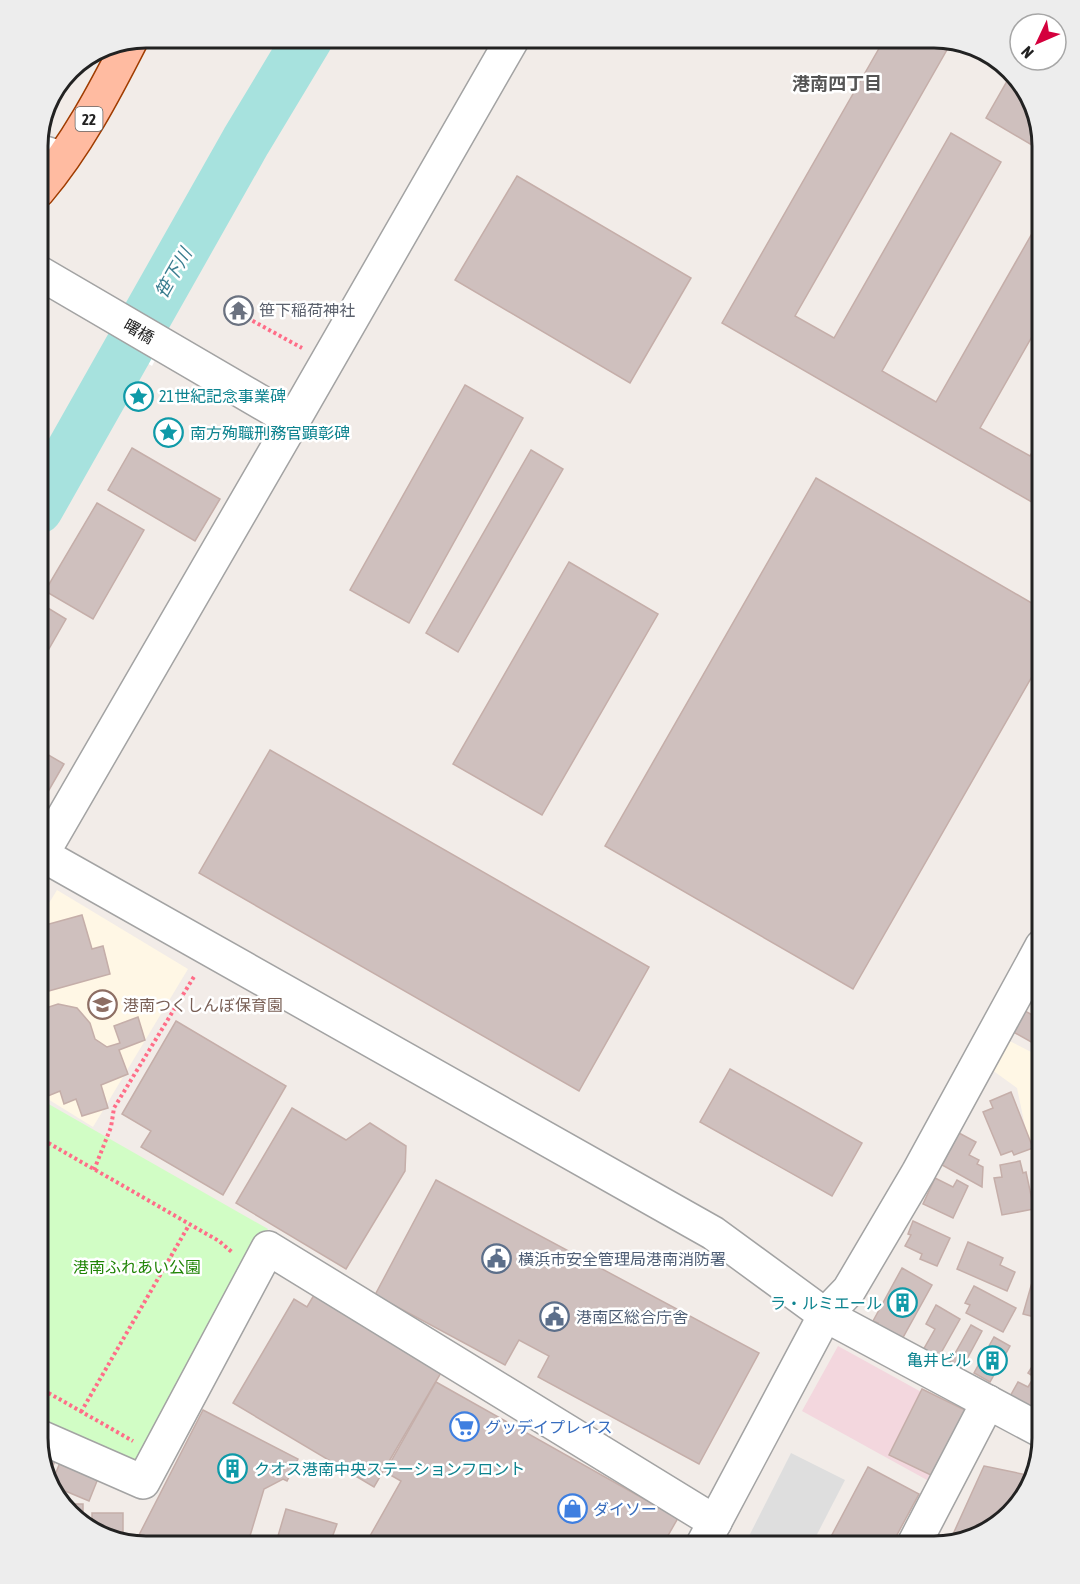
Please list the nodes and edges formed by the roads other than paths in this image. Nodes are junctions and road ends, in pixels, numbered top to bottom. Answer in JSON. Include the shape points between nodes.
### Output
{"nodes":[{"id":1,"x":507,"y":48,"type":"edge"},
{"id":2,"x":126,"y":51,"type":"edge"},
{"id":3,"x":50,"y":154,"type":"edge"},
{"id":4,"x":48,"y":278,"type":"edge"},
{"id":5,"x":293,"y":421,"type":"junction"},
{"id":6,"x":48,"y":844,"type":"edge"},
{"id":7,"x":48,"y":862,"type":"edge"},
{"id":8,"x":1032,"y":964,"type":"edge"},
{"id":9,"x":825,"y":1315,"type":"junction"},
{"id":10,"x":988,"y":1402,"type":"junction"},
{"id":11,"x":1032,"y":1426,"type":"edge"},
{"id":12,"x":48,"y":1440,"type":"edge"},
{"id":13,"x":708,"y":1534,"type":"edge"},
{"id":14,"x":918,"y":1536,"type":"edge"}],
"edges":[{"from":1,"to":5,"type":"street"},
{"from":2,"to":3,"type":"main road","number":"22","via":[[95,111]]},
{"from":4,"to":5,"type":"street","name":"曙橋"},
{"from":5,"to":6,"type":"street"},
{"from":7,"to":9,"type":"street","via":[[713,1233]]},
{"from":8,"to":9,"type":"street","via":[[855,1281]]},
{"from":9,"to":10,"type":"street"},
{"from":9,"to":13,"type":"street"},
{"from":10,"to":11,"type":"street"},
{"from":10,"to":14,"type":"street"},
{"from":12,"to":13,"type":"street","via":[[143,1482],[268,1248]]}]}
